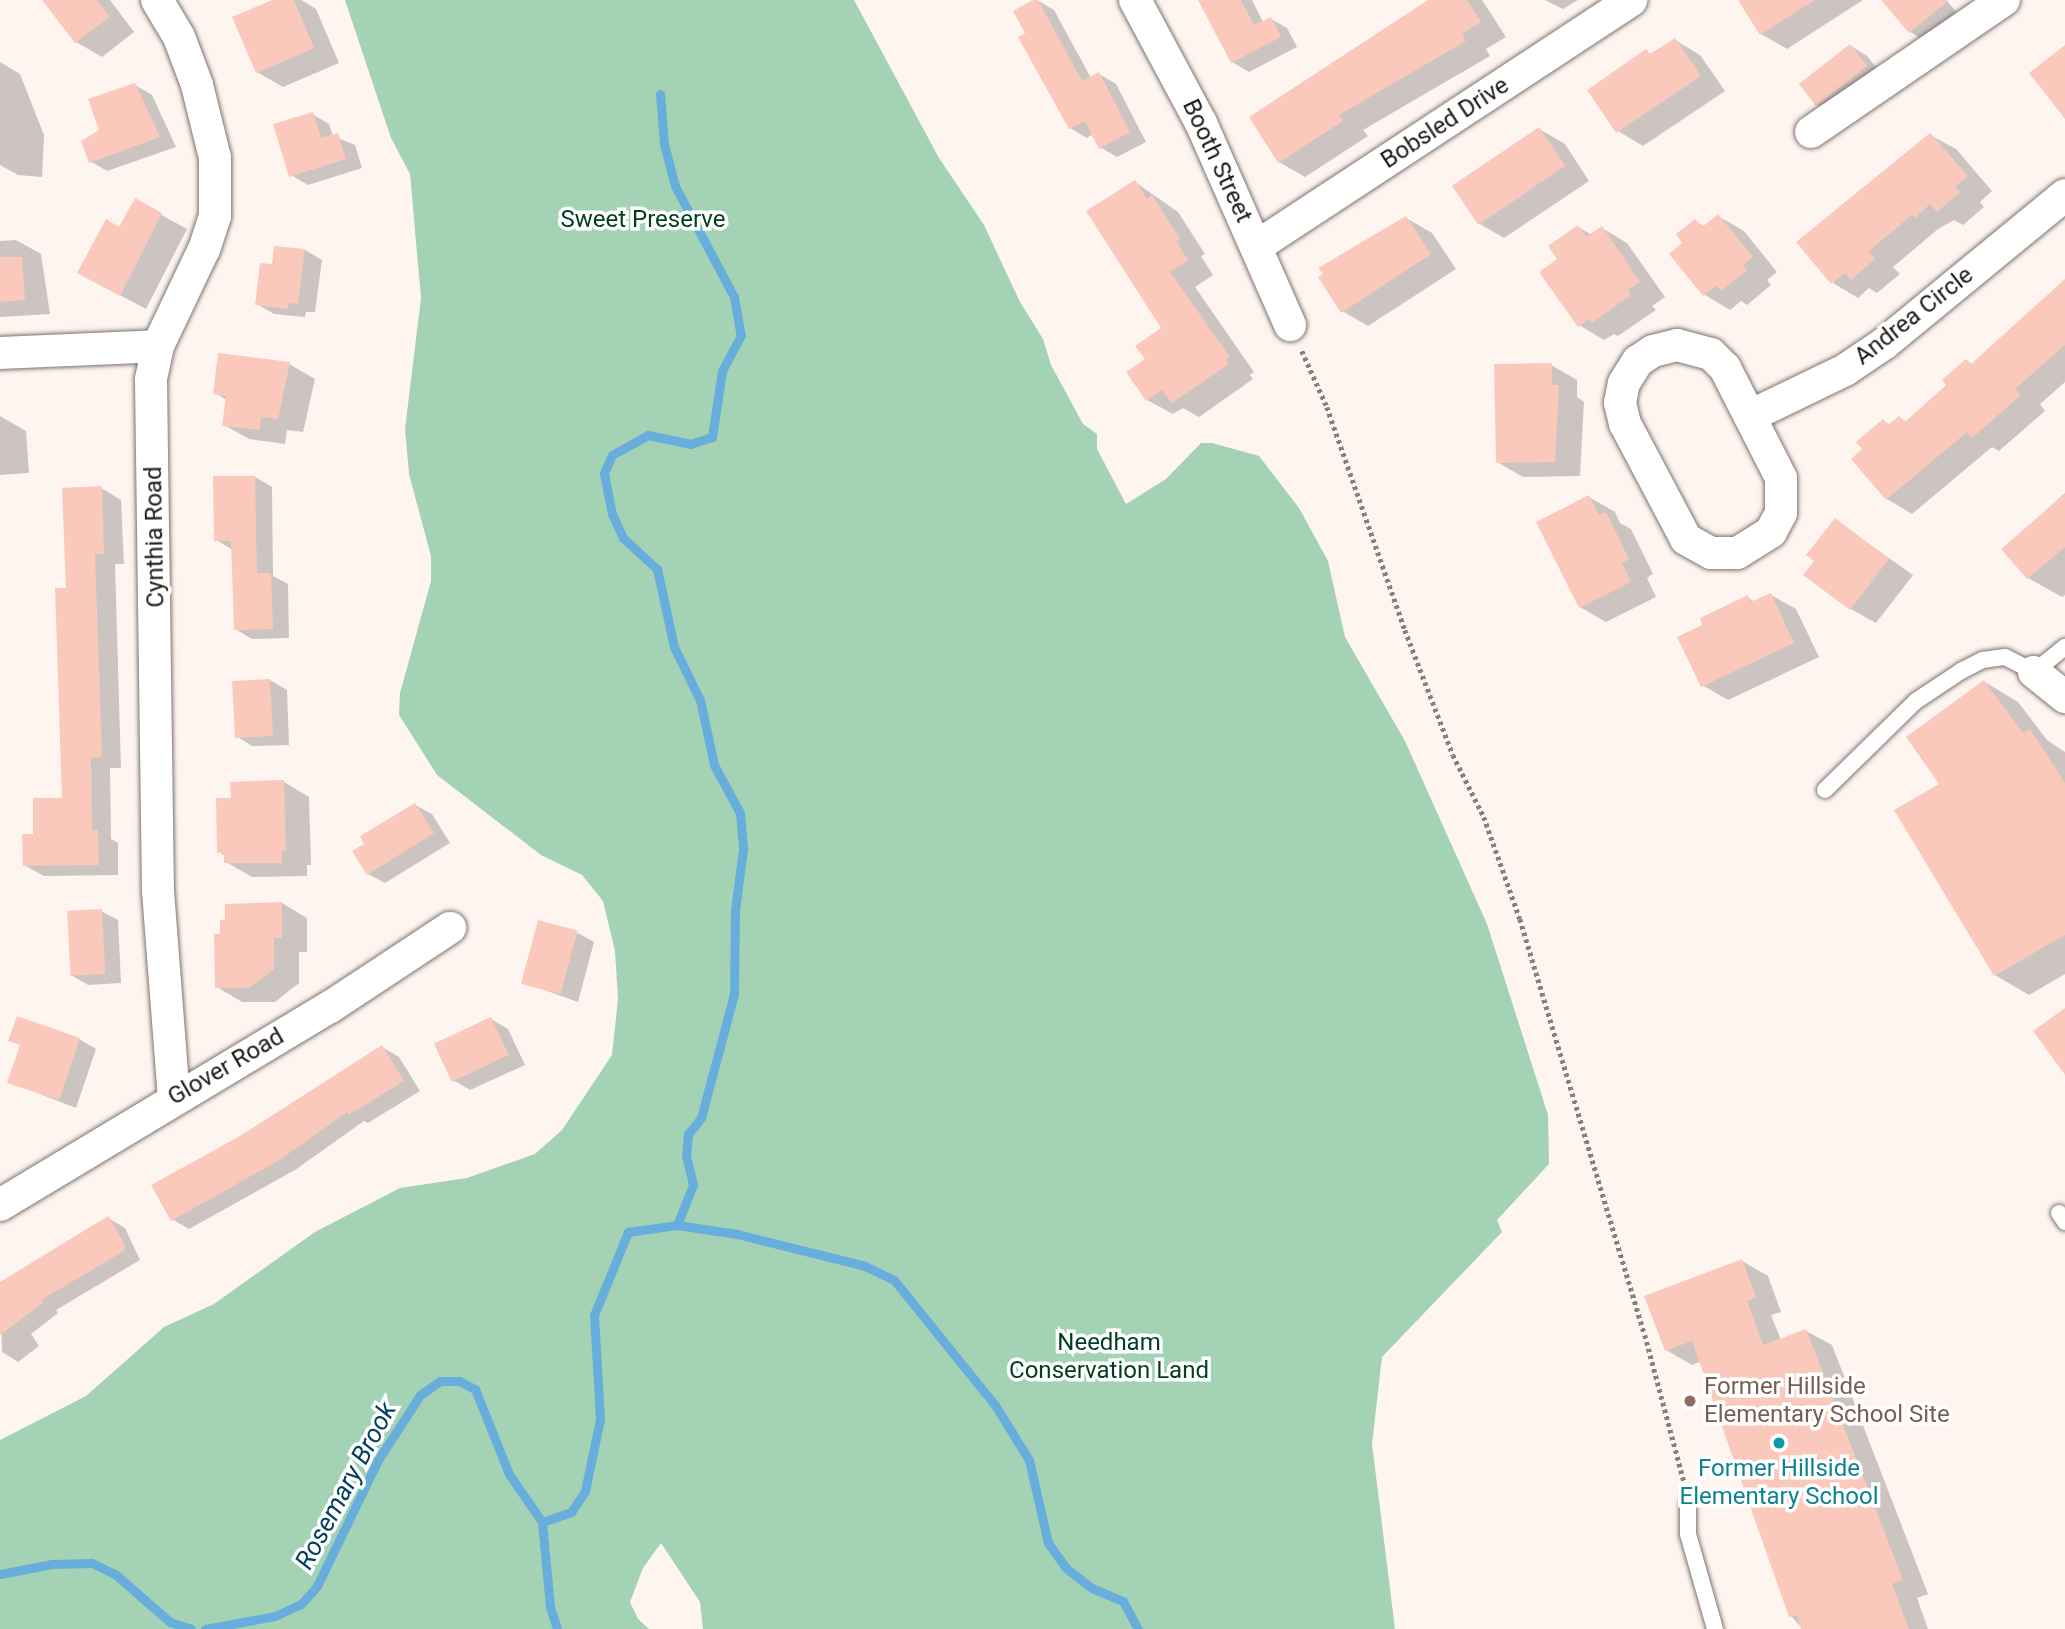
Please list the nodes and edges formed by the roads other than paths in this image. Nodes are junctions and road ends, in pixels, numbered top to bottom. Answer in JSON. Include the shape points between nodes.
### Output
{"nodes":[{"id":1,"x":157,"y":0,"type":"edge"},
{"id":2,"x":1135,"y":0,"type":"edge"},
{"id":3,"x":1632,"y":0,"type":"edge"},
{"id":4,"x":2004,"y":0,"type":"edge"},
{"id":5,"x":1811,"y":132,"type":"dead end"},
{"id":6,"x":2065,"y":195,"type":"edge"},
{"id":7,"x":1257,"y":246,"type":"junction"},
{"id":8,"x":1290,"y":325,"type":"road end"},
{"id":9,"x":158,"y":346,"type":"junction"},
{"id":10,"x":0,"y":353,"type":"edge"},
{"id":11,"x":1750,"y":416,"type":"junction"},
{"id":12,"x":2065,"y":647,"type":"edge"},
{"id":13,"x":2034,"y":672,"type":"junction"},
{"id":14,"x":2065,"y":697,"type":"edge"},
{"id":15,"x":1825,"y":790,"type":"dead end"},
{"id":16,"x":450,"y":928,"type":"dead end"},
{"id":17,"x":174,"y":1097,"type":"junction"},
{"id":18,"x":0,"y":1205,"type":"edge"},
{"id":19,"x":1688,"y":1503,"type":"road end"},
{"id":20,"x":1715,"y":1629,"type":"edge"}],
"edges":[{"from":1,"to":9,"type":"street","name":"Cynthia Road","via":[[193,73],[215,158],[215,216]]},
{"from":2,"to":7,"type":"street","name":"Booth Street","via":[[1201,123]]},
{"from":3,"to":7,"type":"street","name":"Bobsled Drive"},
{"from":4,"to":5,"type":"street"},
{"from":6,"to":11,"type":"street","name":"Andrea Circle","via":[[1885,343],[1845,370]]},
{"from":7,"to":8,"type":"street","name":"Booth Street"},
{"from":9,"to":10,"type":"street"},
{"from":9,"to":17,"type":"street","name":"Cynthia Road","via":[[151,380],[158,891]]},
{"from":11,"to":11,"type":"street","via":[[1725,368],[1694,347],[1676,345],[1653,351],[1637,361],[1623,383],[1620,403],[1625,424],[1673,521],[1686,539],[1711,552],[1737,553],[1756,545],[1771,532],[1781,513],[1780,478]]},
{"from":12,"to":13,"type":"lane"},
{"from":13,"to":14,"type":"street"},
{"from":13,"to":15,"type":"lane","via":[[2005,657],[1983,660],[1961,671],[1916,701]]},
{"from":16,"to":17,"type":"street","name":"Glover Road","via":[[330,1007]]},
{"from":17,"to":18,"type":"street","name":"Glover Road"},
{"from":19,"to":20,"type":"lane","via":[[1688,1534]]}]}
